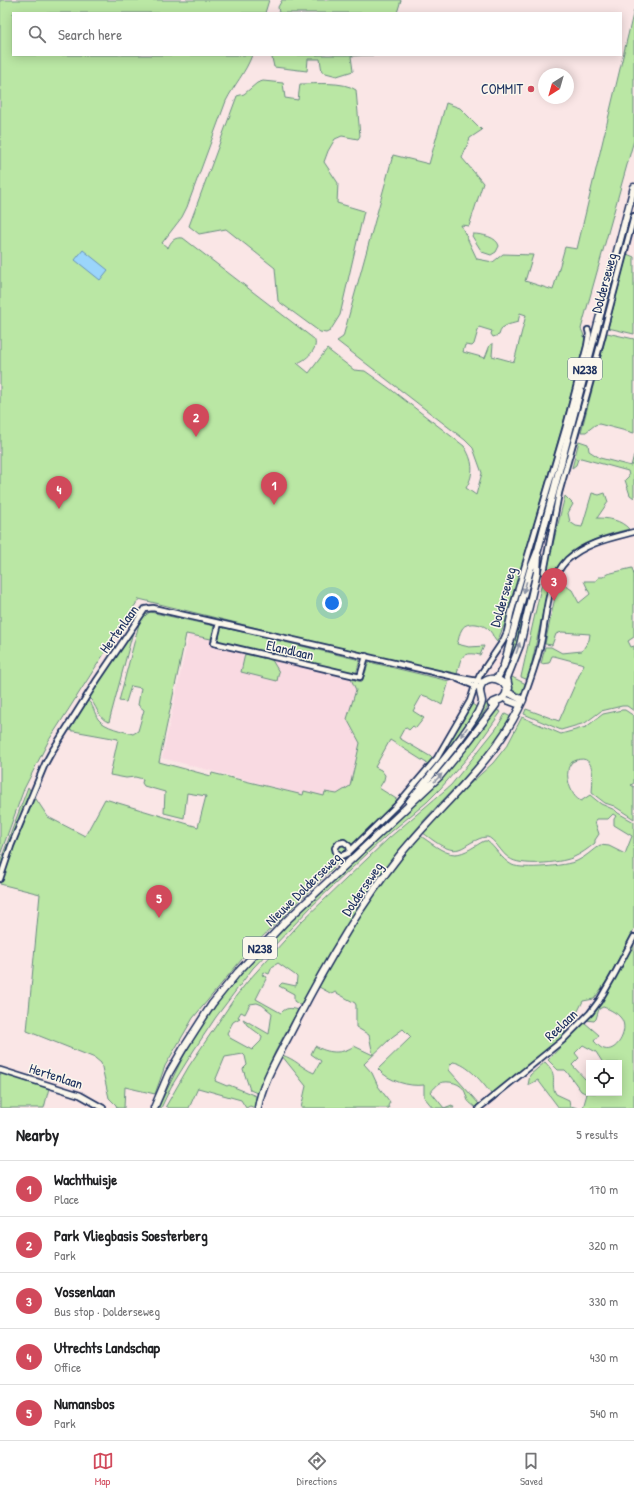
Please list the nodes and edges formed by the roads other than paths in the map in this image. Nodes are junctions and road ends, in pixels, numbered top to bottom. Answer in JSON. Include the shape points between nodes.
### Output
{"nodes":[{"id":1,"x":634,"y":187,"type":"edge"},
{"id":2,"x":634,"y":216,"type":"edge"},
{"id":3,"x":588,"y":330,"type":"dead end"},
{"id":4,"x":634,"y":532,"type":"edge"},
{"id":5,"x":538,"y":550,"type":"junction"},
{"id":6,"x":555,"y":580,"type":"junction"},
{"id":7,"x":219,"y":623,"type":"junction"},
{"id":8,"x":366,"y":656,"type":"junction"},
{"id":9,"x":496,"y":678,"type":"junction"},
{"id":10,"x":479,"y":686,"type":"junction"},
{"id":11,"x":508,"y":695,"type":"junction"},
{"id":12,"x":521,"y":703,"type":"junction"},
{"id":13,"x":494,"y":704,"type":"junction"},
{"id":14,"x":399,"y":814,"type":"junction"},
{"id":15,"x":350,"y":850,"type":"dead end"},
{"id":16,"x":0,"y":879,"type":"edge"},
{"id":17,"x":634,"y":937,"type":"edge"},
{"id":18,"x":0,"y":1070,"type":"edge"},
{"id":19,"x":103,"y":1108,"type":"edge"},
{"id":20,"x":154,"y":1108,"type":"edge"},
{"id":21,"x":258,"y":1108,"type":"edge"},
{"id":22,"x":478,"y":1108,"type":"edge"}],
"edges":[{"from":1,"to":5,"type":"main road","name":"Dolderseweg","number":"N238"},
{"from":2,"to":6,"type":"street","name":"Dolderseweg","via":[[559,493],[544,572]]},
{"from":3,"to":10,"type":"street","name":"Dolderseweg","via":[[587,346],[565,430],[507,632]]},
{"from":4,"to":6,"type":"street","via":[[582,549],[568,560]]},
{"from":5,"to":9,"type":"main road","name":"Dolderseweg","number":"N238","one_way":true,"via":[[505,659]]},
{"from":11,"to":5,"type":"main road","name":"Dolderseweg","number":"N238","one_way":true,"via":[[507,678],[520,645],[536,572]]},
{"from":6,"to":12,"type":"street","name":"Dolderseweg","via":[[540,648]]},
{"from":7,"to":8,"type":"street","name":"Hertenlaan"},
{"from":7,"to":8,"type":"street","name":"Elandlaan","via":[[214,644],[360,677]]},
{"from":7,"to":16,"type":"street","name":"Hertenlaan","via":[[153,608],[145,609],[64,730],[45,764]]},
{"from":8,"to":10,"type":"street","name":"Hertenlaan","via":[[455,677]]},
{"from":9,"to":10,"type":"main road","number":"N238"},
{"from":9,"to":10,"type":"main road","number":"N238","via":[[487,680]]},
{"from":9,"to":11,"type":"main road","via":[[504,684]]},
{"from":10,"to":13,"type":"main road","via":[[485,698]]},
{"from":10,"to":14,"type":"main road","name":"Nieuwe Dolderseweg","number":"N238","one_way":true,"via":[[482,702],[468,727]]},
{"from":10,"to":15,"type":"street","name":"Dolderseweg","via":[[436,758],[397,805]]},
{"from":11,"to":12,"type":"main road"},
{"from":11,"to":13,"type":"main road","number":"N238","via":[[501,704]]},
{"from":12,"to":21,"type":"main road","name":"Dolderseweg","via":[[498,743],[400,856],[364,905],[298,1019],[267,1080]]},
{"from":14,"to":13,"type":"main road","name":"Nieuwe Dolderseweg","number":"N238","one_way":true,"via":[[450,765]]},
{"from":14,"to":20,"type":"main road","name":"Nieuwe Dolderseweg","number":"N238","via":[[285,922],[234,976],[183,1049]]},
{"from":17,"to":22,"type":"street","name":"Reelaan","via":[[599,1001],[586,1018],[548,1053]]},
{"from":18,"to":19,"type":"street","name":"Hertenlaan","via":[[80,1095]]}]}
